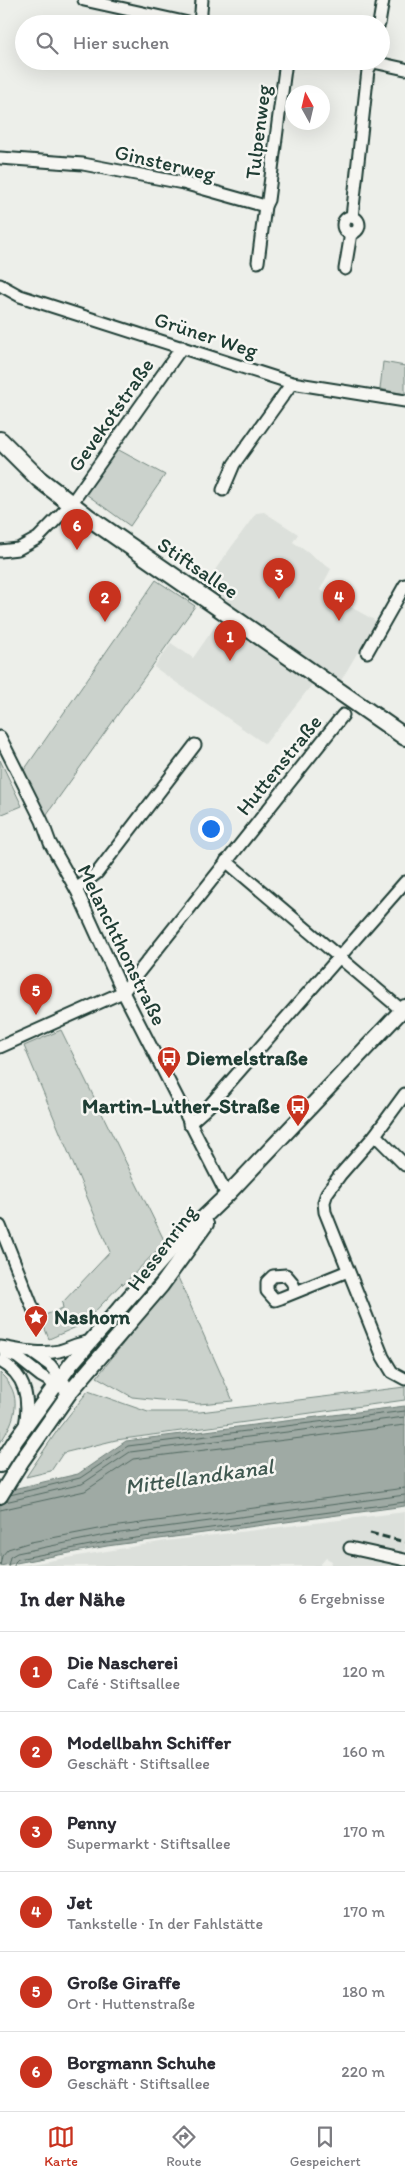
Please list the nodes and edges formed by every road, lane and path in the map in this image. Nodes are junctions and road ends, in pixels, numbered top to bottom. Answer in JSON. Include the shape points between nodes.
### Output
{"nodes":[{"id":1,"x":84,"y":0,"type":"edge"},
{"id":2,"x":202,"y":0,"type":"edge"},
{"id":3,"x":383,"y":0,"type":"edge"},
{"id":4,"x":153,"y":15,"type":"edge"},
{"id":5,"x":201,"y":15,"type":"edge"},
{"id":6,"x":380,"y":15,"type":"edge"},
{"id":7,"x":390,"y":66,"type":"edge"},
{"id":8,"x":405,"y":69,"type":"edge"},
{"id":9,"x":285,"y":70,"type":"edge"},
{"id":10,"x":368,"y":70,"type":"edge"},
{"id":11,"x":0,"y":158,"type":"edge"},
{"id":12,"x":265,"y":206,"type":"junction"},
{"id":13,"x":258,"y":262,"type":"dead end"},
{"id":14,"x":345,"y":269,"type":"dead end"},
{"id":15,"x":0,"y":285,"type":"edge"},
{"id":16,"x":182,"y":347,"type":"junction"},
{"id":17,"x":292,"y":383,"type":"junction"},
{"id":18,"x":405,"y":401,"type":"edge"},
{"id":19,"x":0,"y":440,"type":"edge"},
{"id":20,"x":223,"y":490,"type":"dead end"},
{"id":21,"x":71,"y":504,"type":"junction"},
{"id":22,"x":0,"y":551,"type":"edge"},
{"id":23,"x":405,"y":585,"type":"edge"},
{"id":24,"x":367,"y":652,"type":"dead end"},
{"id":25,"x":343,"y":715,"type":"dead end"},
{"id":26,"x":0,"y":737,"type":"edge"},
{"id":27,"x":405,"y":737,"type":"edge"},
{"id":28,"x":195,"y":744,"type":"dead end"},
{"id":29,"x":226,"y":860,"type":"junction"},
{"id":30,"x":405,"y":882,"type":"edge"},
{"id":31,"x":76,"y":889,"type":"junction"},
{"id":32,"x":340,"y":956,"type":"junction"},
{"id":33,"x":123,"y":992,"type":"junction"},
{"id":34,"x":404,"y":1010,"type":"edge"},
{"id":35,"x":0,"y":1046,"type":"edge"},
{"id":36,"x":405,"y":1094,"type":"edge"},
{"id":37,"x":189,"y":1124,"type":"junction"},
{"id":38,"x":375,"y":1135,"type":"junction"},
{"id":39,"x":405,"y":1165,"type":"edge"},
{"id":40,"x":227,"y":1195,"type":"junction"},
{"id":41,"x":0,"y":1226,"type":"edge"},
{"id":42,"x":348,"y":1271,"type":"junction"},
{"id":43,"x":296,"y":1292,"type":"dead end"},
{"id":44,"x":38,"y":1321,"type":"dead end"},
{"id":45,"x":89,"y":1342,"type":"junction"},
{"id":46,"x":0,"y":1347,"type":"edge"},
{"id":47,"x":0,"y":1352,"type":"edge"},
{"id":48,"x":33,"y":1353,"type":"junction"},
{"id":49,"x":0,"y":1361,"type":"edge"},
{"id":50,"x":405,"y":1379,"type":"edge"},
{"id":51,"x":58,"y":1382,"type":"junction"},
{"id":52,"x":70,"y":1392,"type":"junction"},
{"id":53,"x":25,"y":1427,"type":"junction"},
{"id":54,"x":0,"y":1465,"type":"edge"},
{"id":55,"x":0,"y":1496,"type":"edge"},
{"id":56,"x":350,"y":1548,"type":"dead end"},
{"id":57,"x":405,"y":1560,"type":"edge"}],
"edges":[{"from":1,"to":4,"type":"street"},
{"from":2,"to":5,"type":"street"},
{"from":3,"to":6,"type":"street"},
{"from":7,"to":8,"type":"street"},
{"from":9,"to":12,"type":"street","name":"Tulpenweg"},
{"from":10,"to":14,"type":"street","via":[[352,217],[360,226],[351,233]]},
{"from":11,"to":12,"type":"street","name":"Ginsterweg","via":[[72,162],[183,183]]},
{"from":12,"to":13,"type":"street"},
{"from":15,"to":16,"type":"street","name":"Grüner Weg","via":[[20,296]]},
{"from":16,"to":17,"type":"street","name":"Grüner Weg"},
{"from":16,"to":21,"type":"street","name":"Gevekotstraße"},
{"from":17,"to":18,"type":"street","name":"Grüner Weg"},
{"from":17,"to":20,"type":"street","via":[[234,464]]},
{"from":19,"to":21,"type":"main road","name":"Stiftsallee","via":[[39,479]]},
{"from":21,"to":22,"type":"street","name":"Gevekotstraße","via":[[38,538],[18,548]]},
{"from":21,"to":27,"type":"main road","name":"Stiftsallee"},
{"from":23,"to":24,"type":"street"},
{"from":25,"to":29,"type":"street","name":"Huttenstraße"},
{"from":26,"to":31,"type":"street","name":"Melanchthonstraße","via":[[50,843]]},
{"from":28,"to":31,"type":"street","via":[[96,873]]},
{"from":29,"to":32,"type":"street"},
{"from":29,"to":33,"type":"street","name":"Huttenstraße"},
{"from":30,"to":32,"type":"street"},
{"from":31,"to":33,"type":"street","name":"Melanchthonstraße"},
{"from":32,"to":34,"type":"street"},
{"from":32,"to":37,"type":"street","via":[[208,1107]]},
{"from":33,"to":35,"type":"street","name":"Huttenstraße"},
{"from":33,"to":37,"type":"street","name":"Melanchthonstraße"},
{"from":34,"to":40,"type":"street","name":"Hessenring"},
{"from":36,"to":38,"type":"street"},
{"from":37,"to":40,"type":"street","name":"Melanchthonstraße"},
{"from":38,"to":39,"type":"street"},
{"from":38,"to":42,"type":"street","via":[[340,1175],[324,1202]]},
{"from":40,"to":45,"type":"street","name":"Hessenring","via":[[174,1246]]},
{"from":40,"to":52,"type":"street","name":"Hessenring","via":[[161,1286]]},
{"from":41,"to":44,"type":"street"},
{"from":42,"to":43,"type":"street"},
{"from":42,"to":50,"type":"street","via":[[383,1357],[392,1372]]},
{"from":45,"to":48,"type":"street","via":[[76,1343],[60,1351]]},
{"from":45,"to":51,"type":"street","name":"Hessenring"},
{"from":46,"to":48,"type":"street"},
{"from":47,"to":51,"type":"street","via":[[17,1357]]},
{"from":48,"to":51,"type":"street","via":[[44,1359]]},
{"from":49,"to":53,"type":"street","via":[[16,1372],[25,1390],[28,1401]]},
{"from":51,"to":52,"type":"street"},
{"from":51,"to":53,"type":"street","name":"Hessenring"},
{"from":52,"to":55,"type":"street","name":"Hessenring"},
{"from":53,"to":54,"type":"street","name":"Hessenring"},
{"from":56,"to":57,"type":"street"}]}
